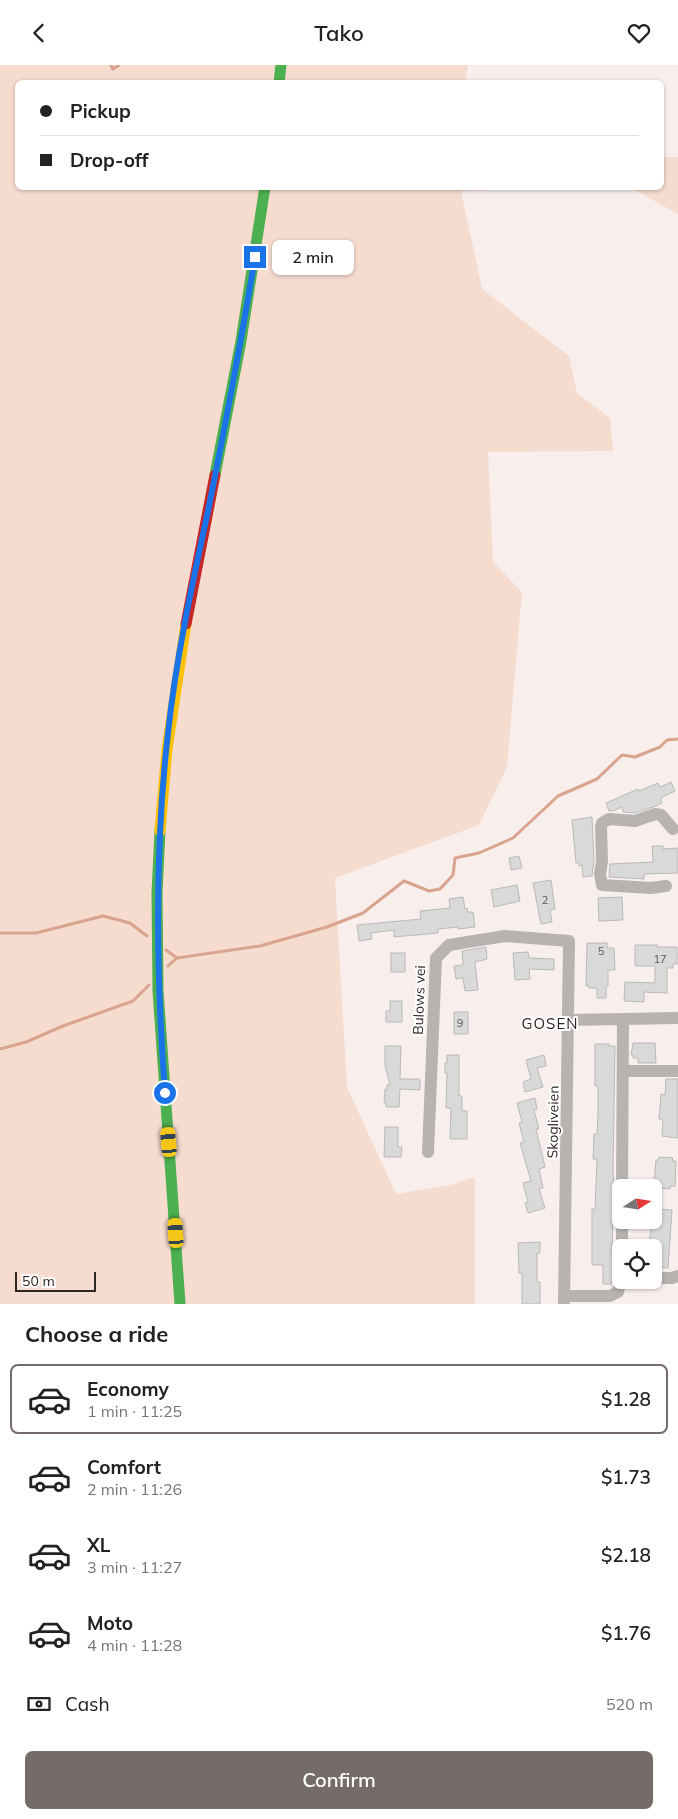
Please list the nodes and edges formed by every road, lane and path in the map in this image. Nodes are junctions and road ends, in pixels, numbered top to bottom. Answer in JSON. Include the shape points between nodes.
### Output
{"nodes":[{"id":1,"x":272,"y":65,"type":"edge"},
{"id":2,"x":280,"y":65,"type":"edge"},
{"id":3,"x":270,"y":80,"type":"edge"},
{"id":4,"x":279,"y":80,"type":"edge"},
{"id":5,"x":257,"y":190,"type":"edge"},
{"id":6,"x":265,"y":190,"type":"edge"},
{"id":7,"x":673,"y":829,"type":"dead end"},
{"id":8,"x":666,"y":886,"type":"dead end"},
{"id":9,"x":569,"y":941,"type":"joint"},
{"id":10,"x":623,"y":1019,"type":"junction"},
{"id":11,"x":678,"y":1019,"type":"edge"},
{"id":12,"x":569,"y":1020,"type":"junction"},
{"id":13,"x":623,"y":1071,"type":"junction"},
{"id":14,"x":678,"y":1071,"type":"edge"},
{"id":15,"x":428,"y":1152,"type":"dead end"},
{"id":16,"x":622,"y":1179,"type":"edge"},
{"id":17,"x":678,"y":1276,"type":"edge"},
{"id":18,"x":662,"y":1278,"type":"edge"},
{"id":19,"x":619,"y":1289,"type":"edge"},
{"id":20,"x":565,"y":1300,"type":"edge"},
{"id":21,"x":172,"y":1304,"type":"edge"},
{"id":22,"x":180,"y":1304,"type":"edge"}],
"edges":[{"from":1,"to":3,"type":"highway"},
{"from":2,"to":4,"type":"highway"},
{"from":5,"to":21,"type":"highway","via":[[225,382],[171,652],[154,796],[149,909],[150,978]]},
{"from":6,"to":22,"type":"highway","via":[[235,373],[178,664],[162,798],[158,978]]},
{"from":7,"to":8,"type":"street","via":[[665,818],[655,813],[635,821],[609,819],[601,827],[602,885]]},
{"from":9,"to":12,"type":"street","name":"Skogliveien"},
{"from":9,"to":15,"type":"street","name":"Bulows vei","via":[[505,936],[449,945],[436,958]]},
{"from":10,"to":11,"type":"street"},
{"from":10,"to":12,"type":"street"},
{"from":10,"to":13,"type":"street"},
{"from":12,"to":20,"type":"street","name":"Skogliveien"},
{"from":13,"to":14,"type":"street"},
{"from":13,"to":16,"type":"street"},
{"from":17,"to":18,"type":"street"},
{"from":19,"to":20,"type":"street","via":[[610,1296]]}]}
